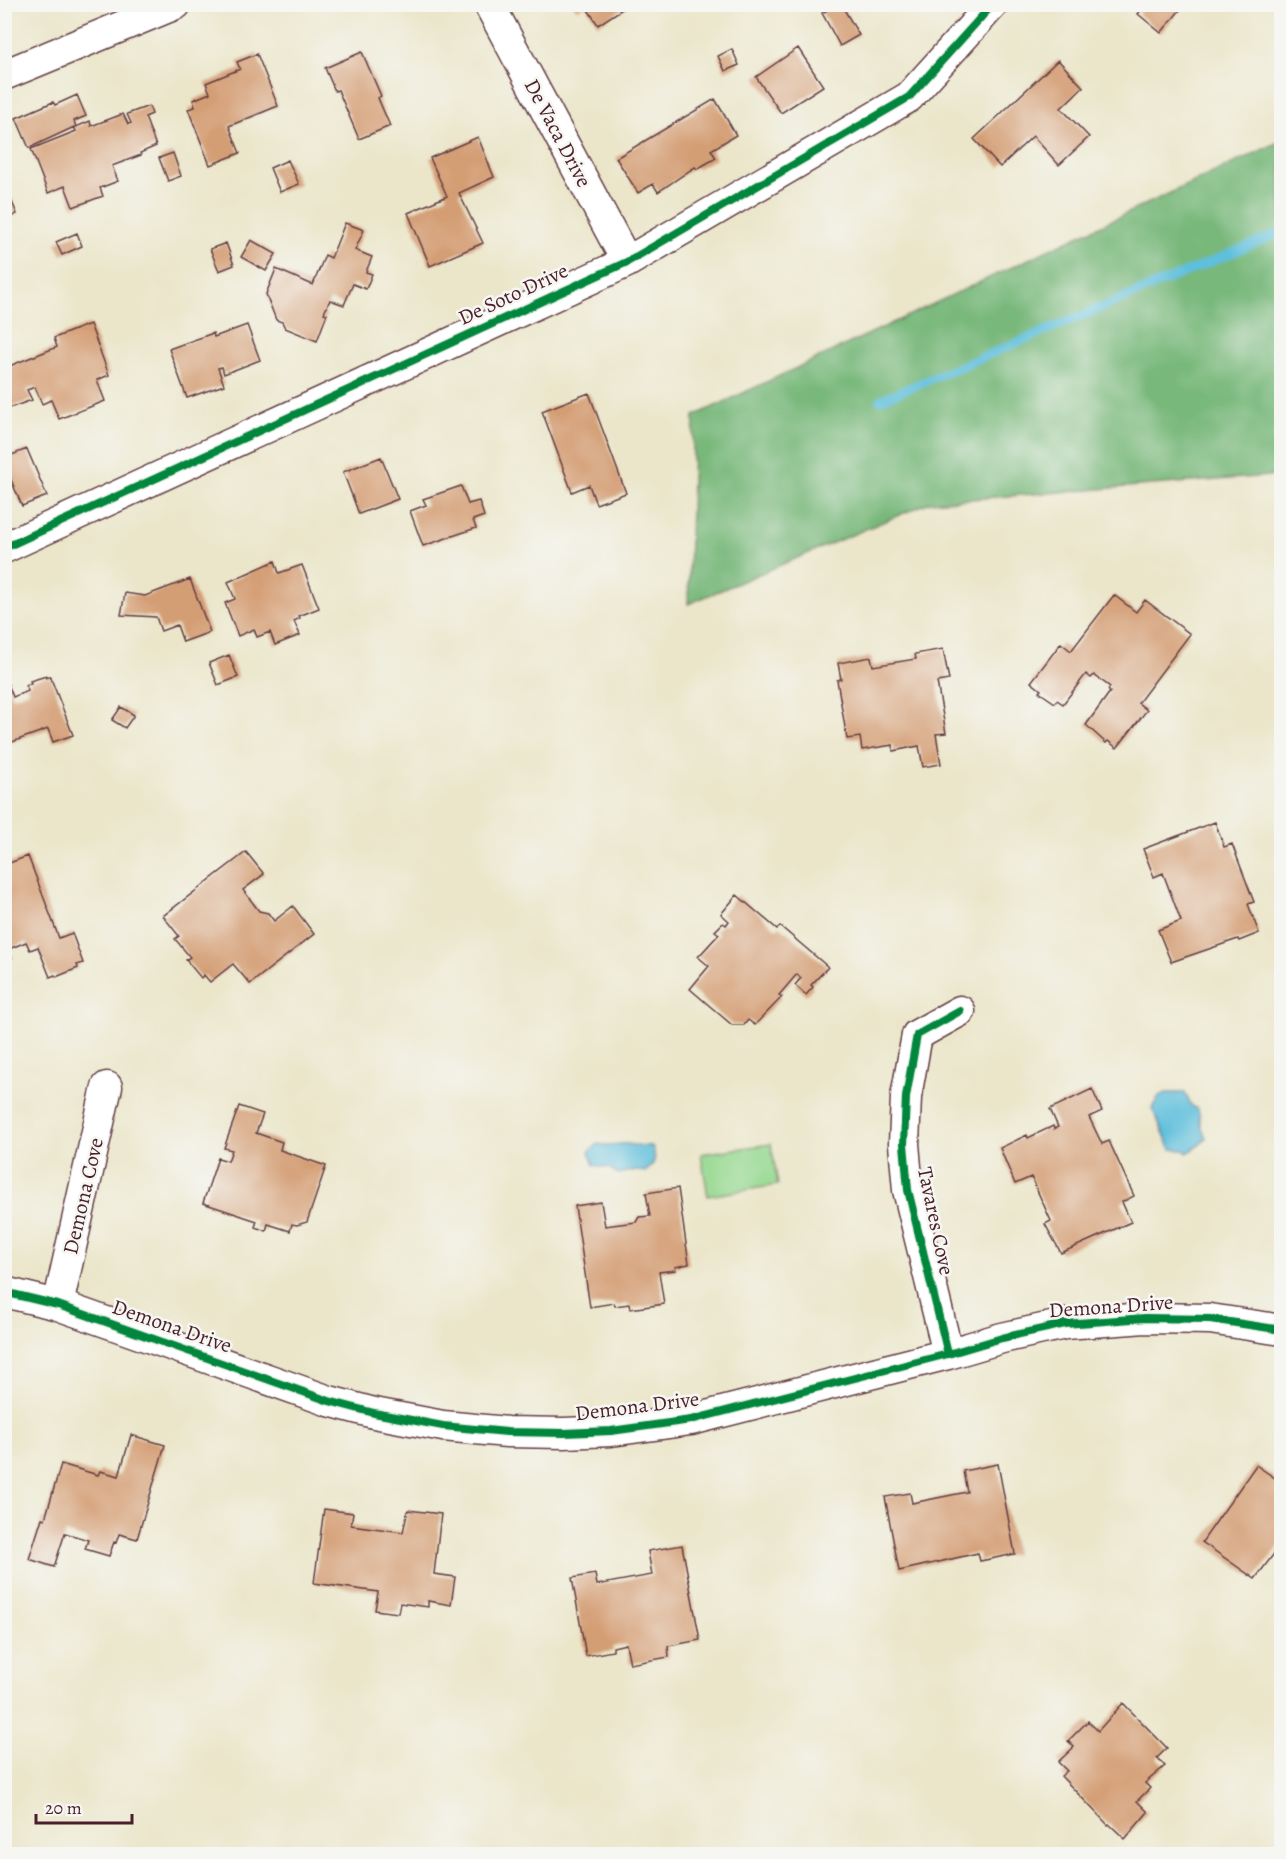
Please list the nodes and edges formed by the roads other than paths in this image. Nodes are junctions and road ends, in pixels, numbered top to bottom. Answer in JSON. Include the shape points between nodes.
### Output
{"nodes":[{"id":1,"x":176,"y":4,"type":"edge"},
{"id":2,"x":489,"y":4,"type":"edge"},
{"id":3,"x":993,"y":4,"type":"edge"},
{"id":4,"x":4,"y":75,"type":"edge"},
{"id":5,"x":627,"y":262,"type":"junction"},
{"id":6,"x":4,"y":548,"type":"edge"},
{"id":7,"x":960,"y":1011,"type":"dead end"},
{"id":8,"x":107,"y":1088,"type":"dead end"},
{"id":9,"x":4,"y":1292,"type":"edge"},
{"id":10,"x":58,"y":1305,"type":"junction"},
{"id":11,"x":1281,"y":1330,"type":"edge"},
{"id":12,"x":948,"y":1354,"type":"junction"}],
"edges":[{"from":1,"to":4,"type":"street"},
{"from":2,"to":5,"type":"street","name":"De Vaca Drive"},
{"from":3,"to":5,"type":"street","name":"De Soto Drive","via":[[909,97]]},
{"from":5,"to":6,"type":"street","name":"De Soto Drive"},
{"from":7,"to":12,"type":"street","name":"Tavares Cove","via":[[917,1035],[906,1097],[904,1144],[908,1190]]},
{"from":8,"to":10,"type":"street","name":"Demona Cove"},
{"from":9,"to":10,"type":"street","name":"Demona Drive"},
{"from":10,"to":12,"type":"street","name":"Demona Drive","via":[[329,1401],[442,1426],[507,1432],[610,1431],[691,1420]]},
{"from":11,"to":12,"type":"street","name":"Demona Drive","via":[[1210,1319],[1146,1318],[1065,1324]]}]}
